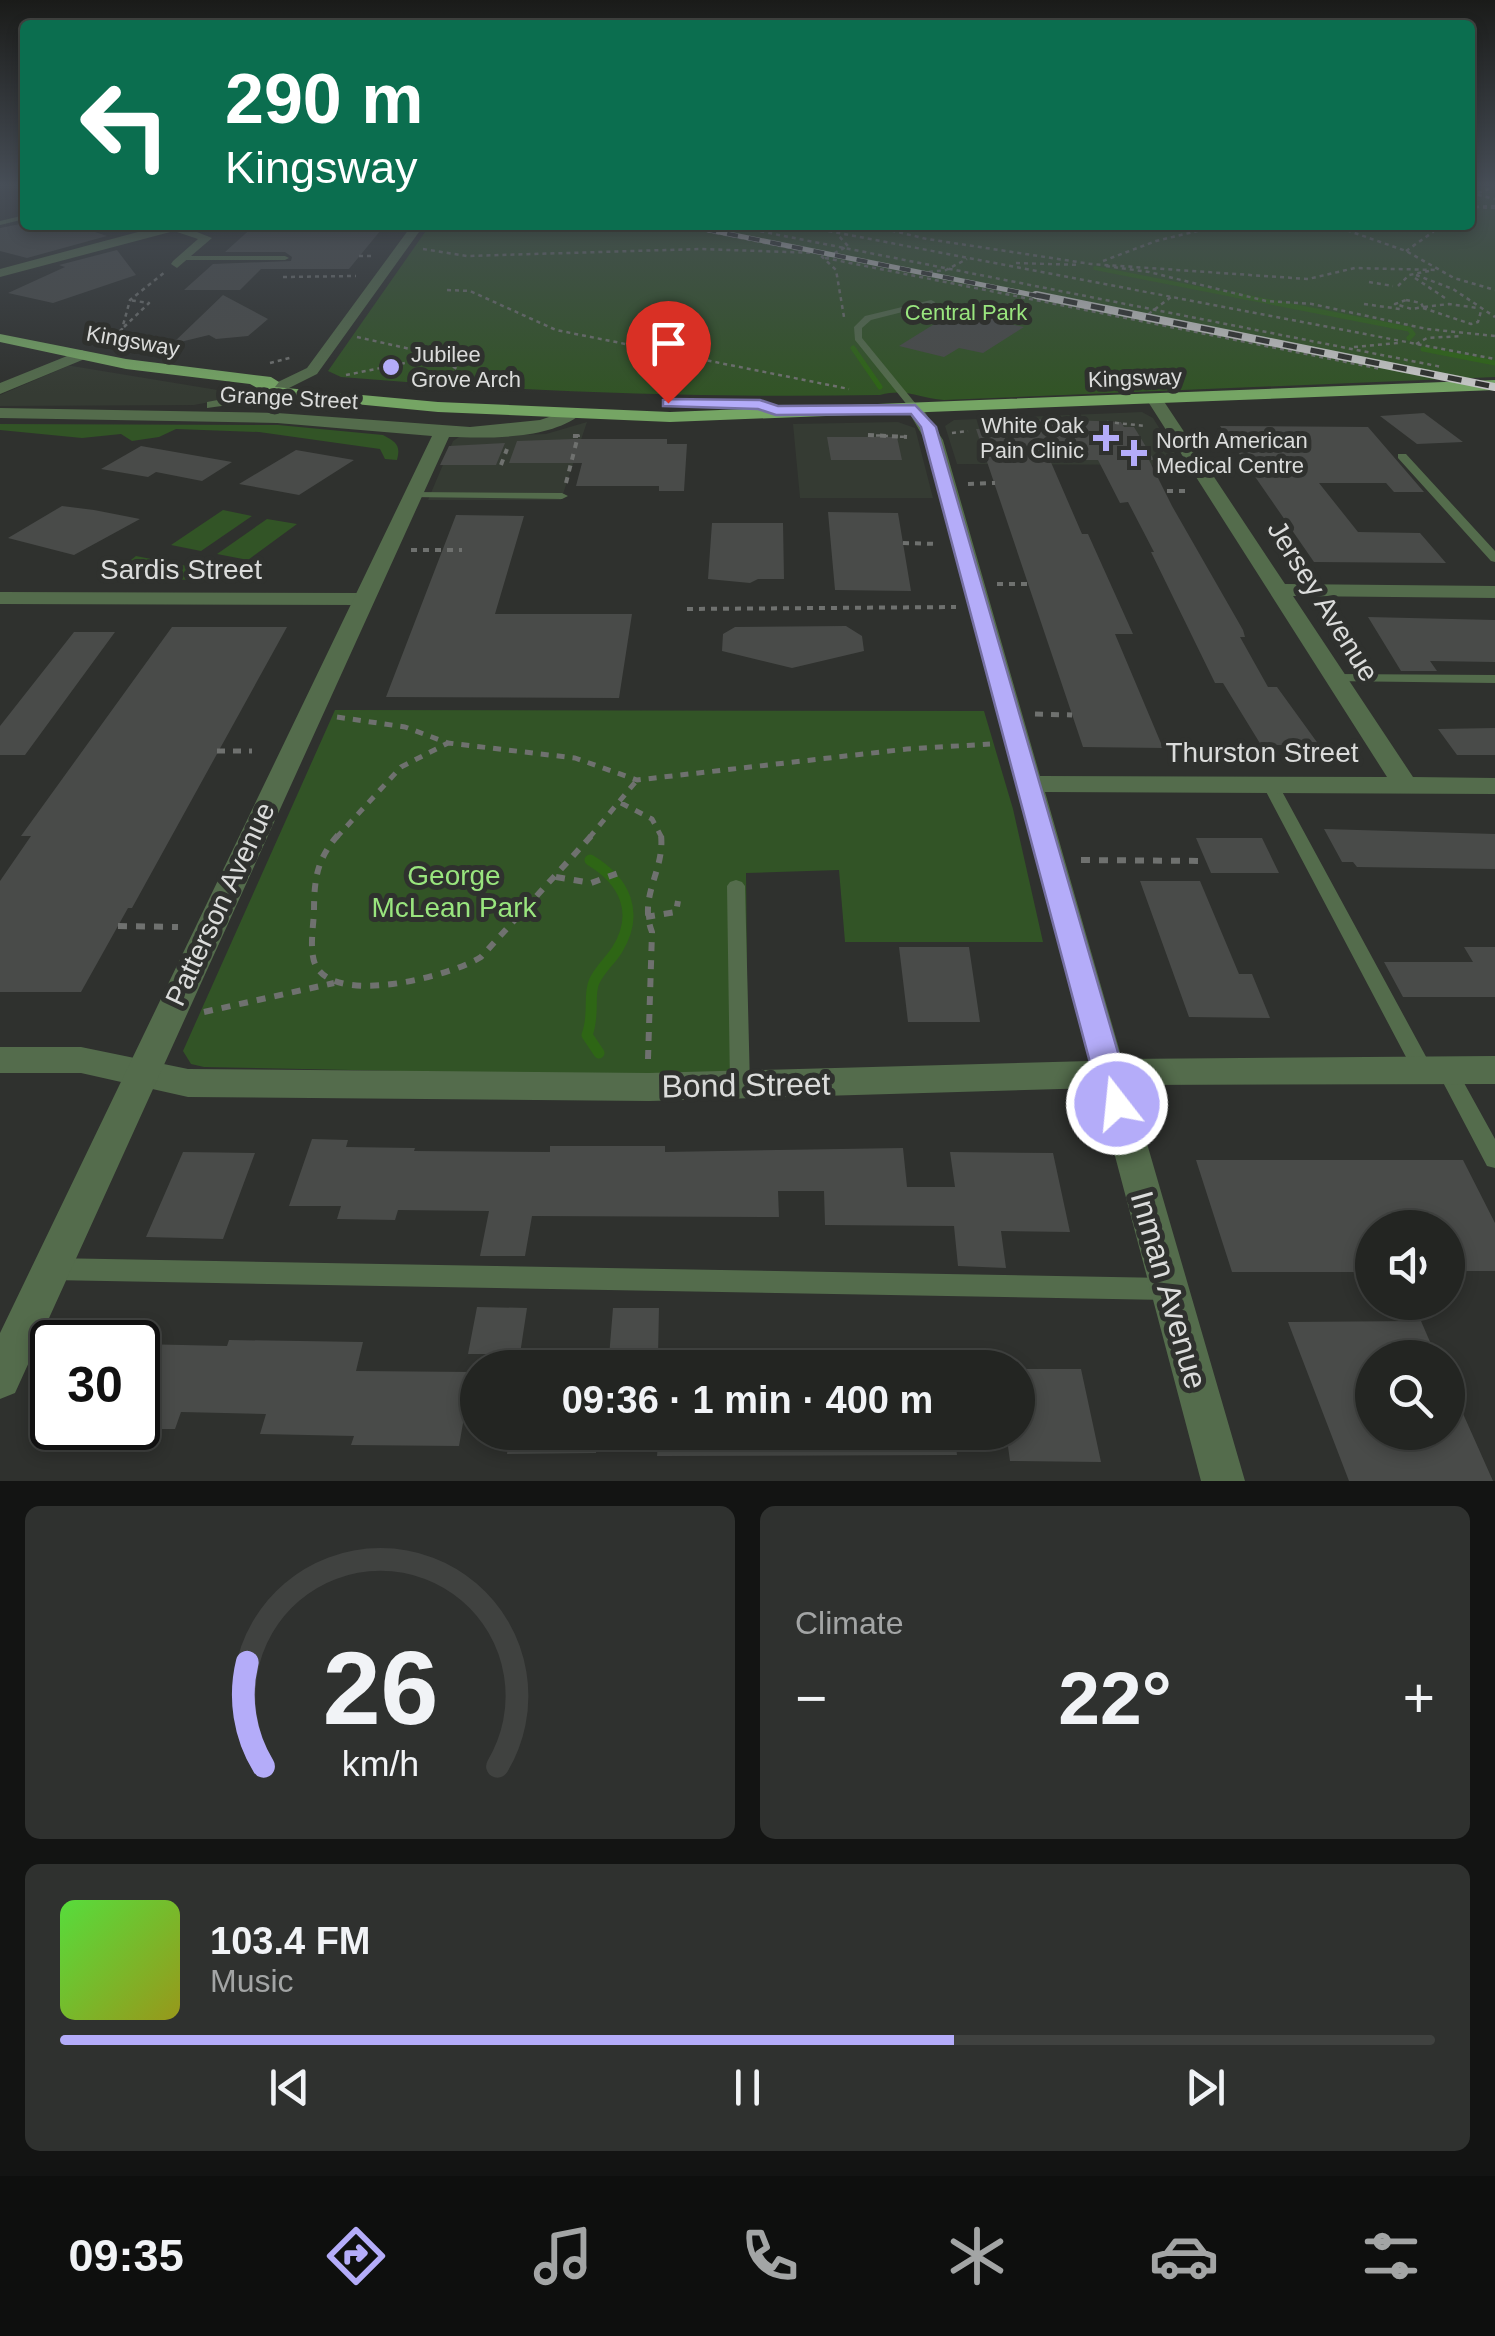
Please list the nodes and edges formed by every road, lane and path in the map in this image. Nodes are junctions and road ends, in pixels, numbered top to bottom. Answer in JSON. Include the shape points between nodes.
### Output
{"nodes":[{"id":1,"x":63,"y":256,"type":"edge"},
{"id":2,"x":185,"y":256,"type":"edge"},
{"id":3,"x":396,"y":256,"type":"edge"},
{"id":4,"x":822,"y":256,"type":"edge"},
{"id":5,"x":829,"y":256,"type":"edge"},
{"id":6,"x":880,"y":256,"type":"edge"},
{"id":7,"x":960,"y":256,"type":"edge"},
{"id":8,"x":1039,"y":256,"type":"edge"},
{"id":9,"x":1125,"y":256,"type":"edge"},
{"id":10,"x":1414,"y":256,"type":"edge"},
{"id":11,"x":285,"y":258,"type":"dead end"},
{"id":12,"x":825,"y":258,"type":"junction"},
{"id":13,"x":970,"y":258,"type":"junction"},
{"id":14,"x":994,"y":262,"type":"junction"},
{"id":15,"x":176,"y":264,"type":"junction"},
{"id":16,"x":1091,"y":264,"type":"junction"},
{"id":17,"x":946,"y":270,"type":"junction"},
{"id":18,"x":1436,"y":270,"type":"junction"},
{"id":19,"x":1,"y":273,"type":"edge"},
{"id":20,"x":913,"y":274,"type":"junction"},
{"id":21,"x":1416,"y":274,"type":"junction"},
{"id":22,"x":1408,"y":276,"type":"junction"},
{"id":23,"x":1369,"y":282,"type":"dead end"},
{"id":24,"x":447,"y":290,"type":"dead end"},
{"id":25,"x":1495,"y":290,"type":"edge"},
{"id":26,"x":1171,"y":296,"type":"junction"},
{"id":27,"x":1445,"y":298,"type":"dead end"},
{"id":28,"x":128,"y":300,"type":"junction"},
{"id":29,"x":931,"y":302,"type":"dead end"},
{"id":30,"x":1364,"y":304,"type":"dead end"},
{"id":31,"x":1421,"y":308,"type":"junction"},
{"id":32,"x":1480,"y":309,"type":"junction"},
{"id":33,"x":1154,"y":310,"type":"junction"},
{"id":34,"x":1495,"y":315,"type":"edge"},
{"id":35,"x":1141,"y":320,"type":"junction"},
{"id":36,"x":858,"y":328,"type":"junction"},
{"id":37,"x":122,"y":329,"type":"junction"},
{"id":38,"x":1475,"y":335,"type":"junction"},
{"id":39,"x":1495,"y":336,"type":"edge"},
{"id":40,"x":354,"y":337,"type":"dead end"},
{"id":41,"x":0,"y":338,"type":"edge"},
{"id":42,"x":108,"y":342,"type":"dead end"},
{"id":43,"x":1406,"y":342,"type":"junction"},
{"id":44,"x":1416,"y":344,"type":"junction"},
{"id":45,"x":1339,"y":346,"type":"junction"},
{"id":46,"x":428,"y":353,"type":"junction"},
{"id":47,"x":82,"y":356,"type":"junction"},
{"id":48,"x":301,"y":356,"type":"dead end"},
{"id":49,"x":1495,"y":358,"type":"edge"},
{"id":50,"x":424,"y":359,"type":"junction"},
{"id":51,"x":439,"y":359,"type":"junction"},
{"id":52,"x":1416,"y":362,"type":"dead end"},
{"id":53,"x":261,"y":365,"type":"dead end"},
{"id":54,"x":1391,"y":371,"type":"dead end"},
{"id":55,"x":346,"y":375,"type":"dead end"},
{"id":56,"x":306,"y":382,"type":"junction"},
{"id":57,"x":468,"y":385,"type":"dead end"},
{"id":58,"x":1473,"y":386,"type":"joint"},
{"id":59,"x":265,"y":387,"type":"junction"},
{"id":60,"x":1495,"y":387,"type":"edge"},
{"id":61,"x":0,"y":389,"type":"edge"},
{"id":62,"x":858,"y":392,"type":"dead end"},
{"id":63,"x":1155,"y":400,"type":"junction"},
{"id":64,"x":915,"y":409,"type":"junction"},
{"id":65,"x":776,"y":411,"type":"junction"},
{"id":66,"x":0,"y":413,"type":"edge"},
{"id":67,"x":98,"y":413,"type":"junction"},
{"id":68,"x":573,"y":414,"type":"junction"},
{"id":69,"x":341,"y":421,"type":"junction"},
{"id":70,"x":1100,"y":422,"type":"dead end"},
{"id":71,"x":1140,"y":426,"type":"dead end"},
{"id":72,"x":443,"y":431,"type":"junction"},
{"id":73,"x":968,"y":431,"type":"dead end"},
{"id":74,"x":868,"y":434,"type":"dead end"},
{"id":75,"x":950,"y":434,"type":"dead end"},
{"id":76,"x":561,"y":437,"type":"dead end"},
{"id":77,"x":915,"y":439,"type":"dead end"},
{"id":78,"x":1402,"y":456,"type":"dead end"},
{"id":79,"x":965,"y":484,"type":"dead end"},
{"id":80,"x":994,"y":484,"type":"dead end"},
{"id":81,"x":1167,"y":491,"type":"dead end"},
{"id":82,"x":1190,"y":491,"type":"dead end"},
{"id":83,"x":412,"y":495,"type":"junction"},
{"id":84,"x":562,"y":496,"type":"joint"},
{"id":85,"x":903,"y":543,"type":"dead end"},
{"id":86,"x":942,"y":544,"type":"dead end"},
{"id":87,"x":408,"y":550,"type":"dead end"},
{"id":88,"x":462,"y":550,"type":"dead end"},
{"id":89,"x":1495,"y":558,"type":"edge"},
{"id":90,"x":994,"y":584,"type":"dead end"},
{"id":91,"x":1027,"y":584,"type":"dead end"},
{"id":92,"x":1281,"y":590,"type":"junction"},
{"id":93,"x":1495,"y":592,"type":"edge"},
{"id":94,"x":0,"y":598,"type":"edge"},
{"id":95,"x":362,"y":599,"type":"junction"},
{"id":96,"x":956,"y":607,"type":"dead end"},
{"id":97,"x":687,"y":608,"type":"dead end"},
{"id":98,"x":1335,"y":678,"type":"junction"},
{"id":99,"x":1495,"y":679,"type":"edge"},
{"id":100,"x":1035,"y":714,"type":"dead end"},
{"id":101,"x":1072,"y":715,"type":"dead end"},
{"id":102,"x":334,"y":716,"type":"dead end"},
{"id":103,"x":448,"y":743,"type":"junction"},
{"id":104,"x":990,"y":744,"type":"dead end"},
{"id":105,"x":217,"y":751,"type":"dead end"},
{"id":106,"x":252,"y":751,"type":"dead end"},
{"id":107,"x":636,"y":780,"type":"junction"},
{"id":108,"x":1028,"y":784,"type":"junction"},
{"id":109,"x":1270,"y":784,"type":"junction"},
{"id":110,"x":1405,"y":786,"type":"junction"},
{"id":111,"x":1495,"y":786,"type":"edge"},
{"id":112,"x":621,"y":803,"type":"junction"},
{"id":113,"x":1081,"y":860,"type":"dead end"},
{"id":114,"x":1206,"y":860,"type":"dead end"},
{"id":115,"x":624,"y":871,"type":"dead end"},
{"id":116,"x":556,"y":877,"type":"junction"},
{"id":117,"x":736,"y":886,"type":"dead end"},
{"id":118,"x":678,"y":901,"type":"dead end"},
{"id":119,"x":646,"y":917,"type":"junction"},
{"id":120,"x":118,"y":926,"type":"dead end"},
{"id":121,"x":178,"y":927,"type":"dead end"},
{"id":122,"x":337,"y":982,"type":"junction"},
{"id":123,"x":204,"y":1012,"type":"dead end"},
{"id":124,"x":646,"y":1014,"type":"junction"},
{"id":125,"x":635,"y":1015,"type":"dead end"},
{"id":126,"x":0,"y":1060,"type":"edge"},
{"id":127,"x":1434,"y":1070,"type":"junction"},
{"id":128,"x":1495,"y":1070,"type":"edge"},
{"id":129,"x":1108,"y":1072,"type":"junction"},
{"id":130,"x":141,"y":1074,"type":"junction"},
{"id":131,"x":740,"y":1086,"type":"junction"},
{"id":132,"x":649,"y":1087,"type":"junction"},
{"id":133,"x":1495,"y":1159,"type":"edge"},
{"id":134,"x":51,"y":1269,"type":"junction"},
{"id":135,"x":1170,"y":1289,"type":"junction"},
{"id":136,"x":0,"y":1378,"type":"edge"},
{"id":137,"x":1223,"y":1481,"type":"edge"}],
"edges":[{"from":1,"to":19,"type":"street"},
{"from":2,"to":15,"type":"street"},
{"from":3,"to":56,"type":"street"},
{"from":4,"to":12,"type":"path"},
{"from":5,"to":12,"type":"path"},
{"from":6,"to":17,"type":"path"},
{"from":7,"to":13,"type":"path"},
{"from":8,"to":16,"type":"path"},
{"from":9,"to":16,"type":"path"},
{"from":10,"to":18,"type":"path"},
{"from":11,"to":15,"type":"lane"},
{"from":12,"to":20,"type":"path"},
{"from":12,"to":36,"type":"path","via":[[836,270],[844,320]]},
{"from":13,"to":14,"type":"path"},
{"from":13,"to":17,"type":"path"},
{"from":14,"to":16,"type":"path"},
{"from":14,"to":26,"type":"path"},
{"from":15,"to":28,"type":"path"},
{"from":16,"to":18,"type":"path","via":[[1308,279],[1347,268]]},
{"from":16,"to":38,"type":"path"},
{"from":17,"to":20,"type":"path"},
{"from":17,"to":33,"type":"path"},
{"from":18,"to":21,"type":"path"},
{"from":18,"to":25,"type":"path"},
{"from":20,"to":35,"type":"path"},
{"from":21,"to":22,"type":"path"},
{"from":21,"to":32,"type":"path","via":[[1454,289]]},
{"from":22,"to":23,"type":"path","via":[[1395,286]]},
{"from":22,"to":27,"type":"path"},
{"from":24,"to":62,"type":"path","via":[[470,290],[556,330]]},
{"from":26,"to":33,"type":"path"},
{"from":26,"to":43,"type":"path"},
{"from":28,"to":37,"type":"path"},
{"from":28,"to":37,"type":"path","via":[[148,302]]},
{"from":29,"to":36,"type":"lane","via":[[868,318]]},
{"from":30,"to":31,"type":"path"},
{"from":31,"to":32,"type":"path"},
{"from":31,"to":32,"type":"path","via":[[1471,324]]},
{"from":32,"to":34,"type":"path"},
{"from":33,"to":35,"type":"path"},
{"from":33,"to":45,"type":"path"},
{"from":35,"to":54,"type":"path"},
{"from":36,"to":64,"type":"lane","via":[[858,338]]},
{"from":37,"to":42,"type":"path"},
{"from":38,"to":39,"type":"path"},
{"from":38,"to":44,"type":"path"},
{"from":40,"to":46,"type":"path"},
{"from":41,"to":47,"type":"main road","name":"Kingsway"},
{"from":43,"to":44,"type":"path"},
{"from":43,"to":45,"type":"path"},
{"from":44,"to":49,"type":"path"},
{"from":45,"to":52,"type":"path"},
{"from":46,"to":50,"type":"path"},
{"from":46,"to":51,"type":"path","via":[[444,354]]},
{"from":47,"to":59,"type":"main road","name":"Kingsway"},
{"from":47,"to":61,"type":"street"},
{"from":48,"to":53,"type":"path"},
{"from":50,"to":51,"type":"path"},
{"from":50,"to":55,"type":"path"},
{"from":51,"to":57,"type":"path","via":[[458,369]]},
{"from":56,"to":59,"type":"main road","name":"Kingsway"},
{"from":56,"to":65,"type":"main road","name":"Kingsway","via":[[549,400],[760,404]]},
{"from":56,"to":68,"type":"main road","name":"Kingsway"},
{"from":56,"to":69,"type":"street","via":[[302,409]]},
{"from":58,"to":60,"type":"street"},
{"from":58,"to":63,"type":"main road","name":"Kingsway"},
{"from":59,"to":67,"type":"street","via":[[229,403]]},
{"from":63,"to":64,"type":"main road","name":"Kingsway"},
{"from":63,"to":92,"type":"street","name":"Jersey Avenue"},
{"from":64,"to":65,"type":"main road","name":"Kingsway"},
{"from":64,"to":108,"type":"street","name":"Inman Avenue","via":[[934,443]]},
{"from":65,"to":68,"type":"main road","name":"Kingsway"},
{"from":66,"to":67,"type":"street","name":"Grange Street"},
{"from":67,"to":69,"type":"street","name":"Grange Street"},
{"from":68,"to":72,"type":"street","name":"Grange Street","via":[[527,428]]},
{"from":69,"to":72,"type":"street","name":"Grange Street"},
{"from":70,"to":71,"type":"path"},
{"from":72,"to":83,"type":"street","name":"Patterson Avenue"},
{"from":73,"to":75,"type":"path"},
{"from":74,"to":77,"type":"path"},
{"from":76,"to":84,"type":"path","via":[[578,436]]},
{"from":78,"to":89,"type":"lane"},
{"from":79,"to":80,"type":"path"},
{"from":81,"to":82,"type":"path"},
{"from":83,"to":84,"type":"lane"},
{"from":83,"to":95,"type":"street","name":"Patterson Avenue"},
{"from":85,"to":86,"type":"path"},
{"from":87,"to":88,"type":"path"},
{"from":90,"to":91,"type":"path"},
{"from":92,"to":93,"type":"street"},
{"from":92,"to":98,"type":"street","name":"Jersey Avenue"},
{"from":94,"to":95,"type":"street","name":"Sardis Street"},
{"from":95,"to":130,"type":"street","name":"Patterson Avenue"},
{"from":96,"to":97,"type":"path"},
{"from":98,"to":99,"type":"lane"},
{"from":98,"to":110,"type":"street","name":"Jersey Avenue"},
{"from":100,"to":101,"type":"path"},
{"from":102,"to":103,"type":"path","via":[[405,727]]},
{"from":103,"to":107,"type":"path","via":[[562,756]]},
{"from":103,"to":122,"type":"path","via":[[400,767],[321,854],[313,962]]},
{"from":104,"to":107,"type":"path"},
{"from":105,"to":106,"type":"path"},
{"from":107,"to":112,"type":"path"},
{"from":108,"to":109,"type":"street","name":"Thurston Street"},
{"from":108,"to":129,"type":"street","name":"Inman Avenue"},
{"from":109,"to":110,"type":"street","name":"Thurston Street"},
{"from":109,"to":127,"type":"lane"},
{"from":110,"to":111,"type":"street","name":"Thurston Street"},
{"from":112,"to":116,"type":"path"},
{"from":112,"to":119,"type":"path","via":[[652,819],[662,838]]},
{"from":113,"to":114,"type":"path"},
{"from":115,"to":116,"type":"path","via":[[578,883]]},
{"from":116,"to":122,"type":"path","via":[[498,943],[462,970],[407,984]]},
{"from":117,"to":131,"type":"lane"},
{"from":118,"to":119,"type":"path","via":[[676,912]]},
{"from":119,"to":124,"type":"path","via":[[652,932]]},
{"from":120,"to":121,"type":"path"},
{"from":122,"to":123,"type":"path"},
{"from":124,"to":125,"type":"path"},
{"from":124,"to":132,"type":"path"},
{"from":126,"to":130,"type":"street","name":"Bond Street","via":[[81,1060]]},
{"from":127,"to":128,"type":"street","name":"Bond Street"},
{"from":127,"to":129,"type":"street","name":"Bond Street"},
{"from":127,"to":133,"type":"lane"},
{"from":129,"to":131,"type":"street","name":"Bond Street"},
{"from":129,"to":135,"type":"street","name":"Inman Avenue"},
{"from":130,"to":132,"type":"street","name":"Bond Street","via":[[188,1083]]},
{"from":130,"to":134,"type":"street","name":"Patterson Avenue"},
{"from":131,"to":132,"type":"street","name":"Bond Street"},
{"from":134,"to":135,"type":"lane"},
{"from":134,"to":136,"type":"street","name":"Patterson Avenue"},
{"from":135,"to":137,"type":"street","name":"Inman Avenue"}]}
